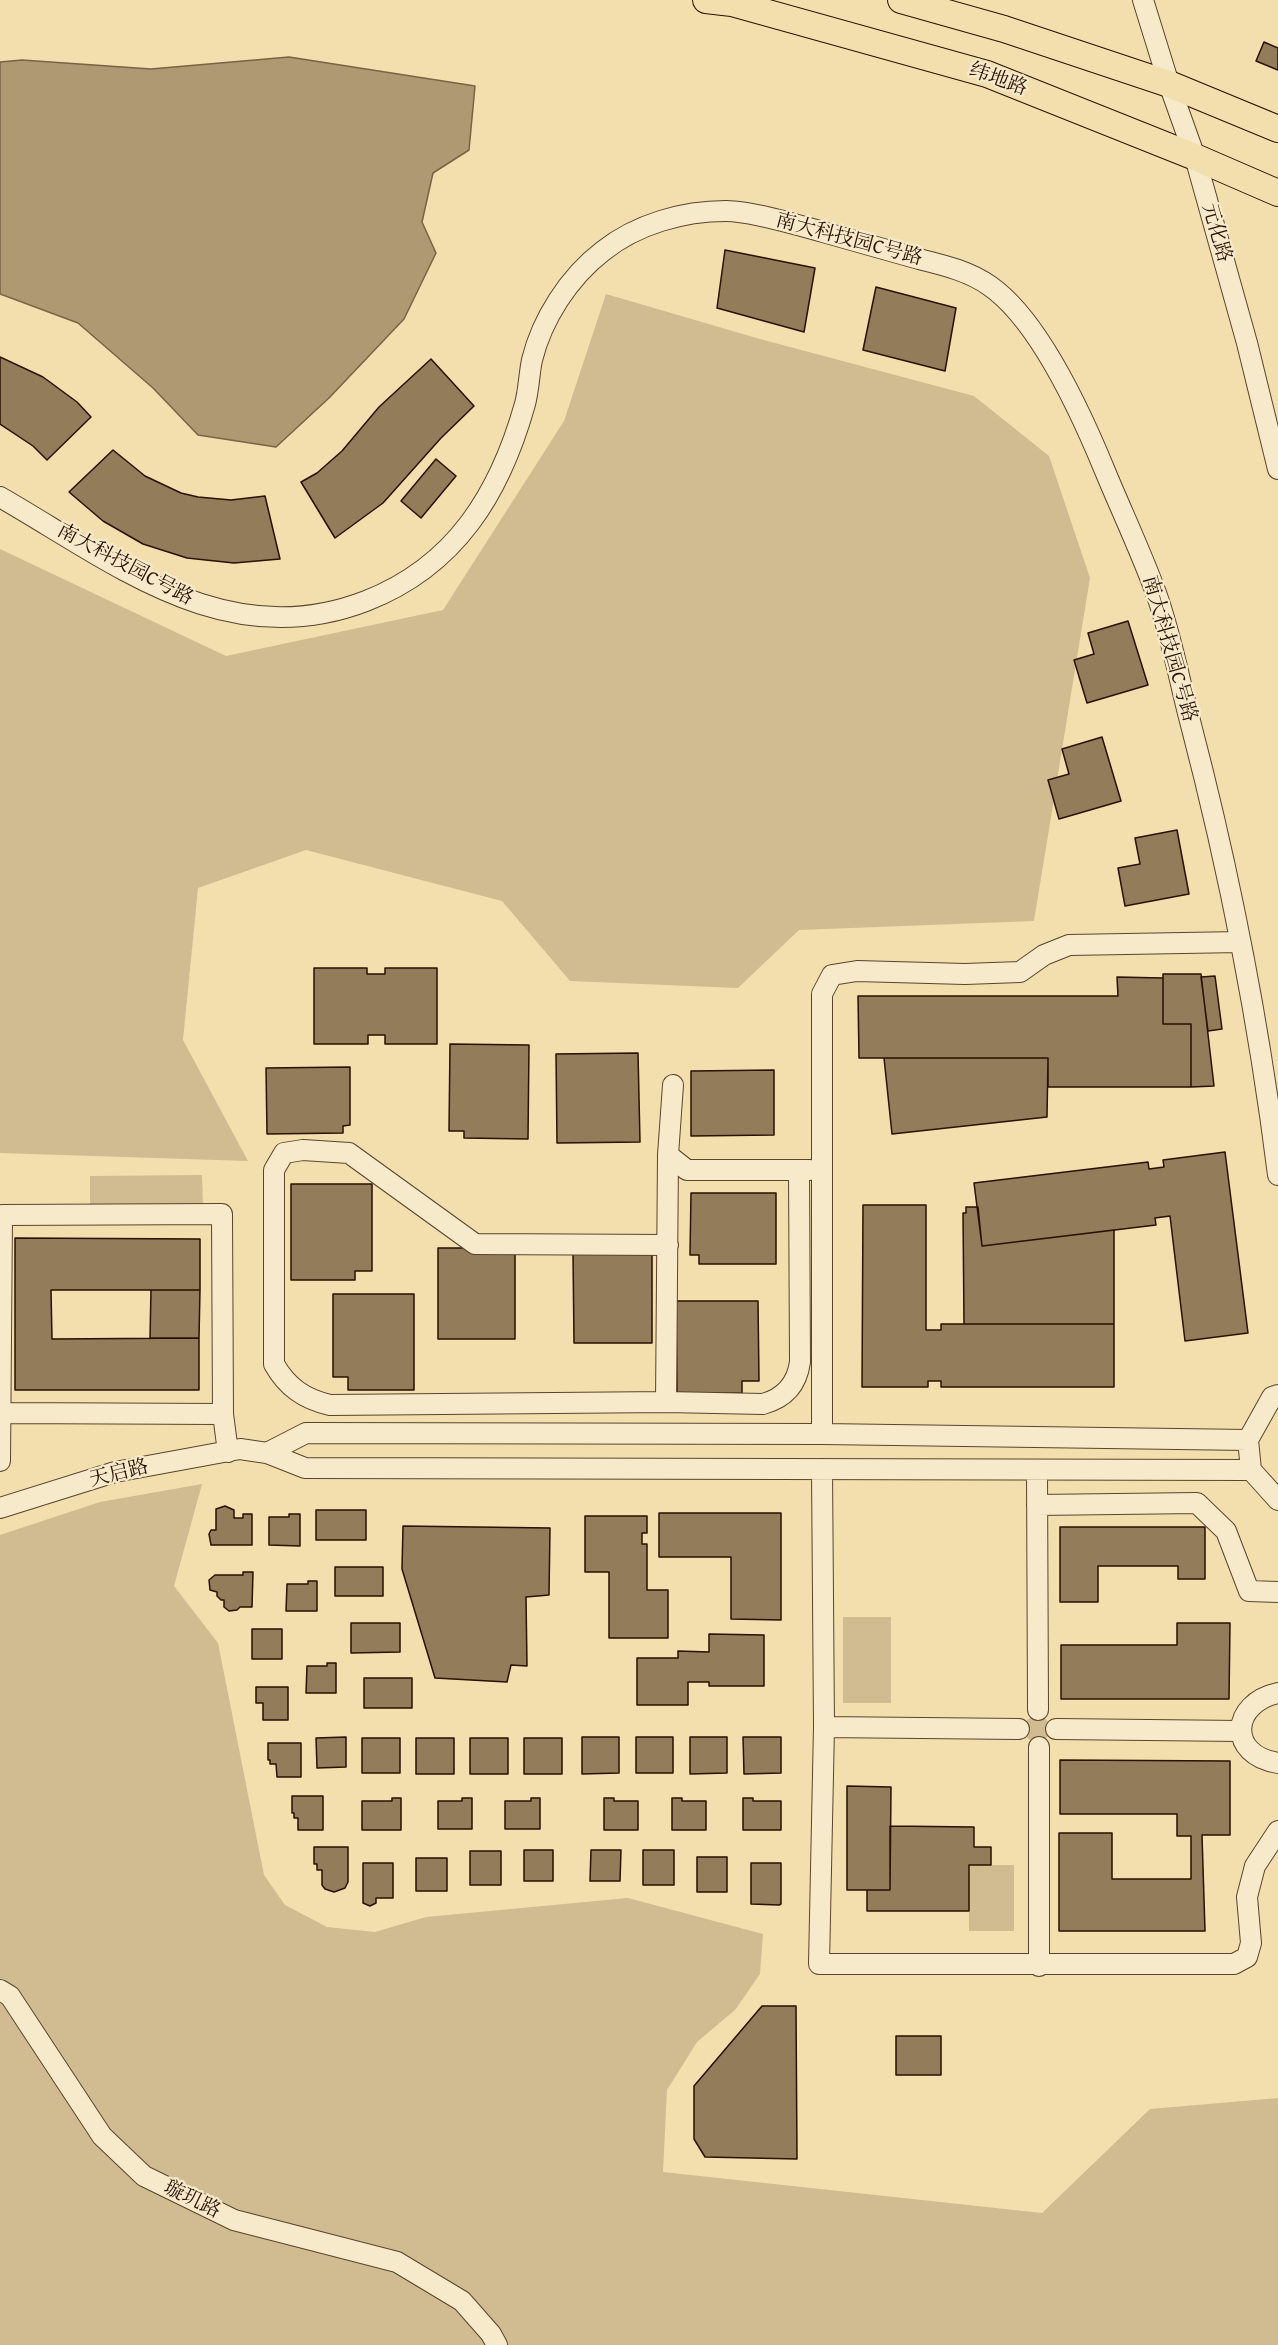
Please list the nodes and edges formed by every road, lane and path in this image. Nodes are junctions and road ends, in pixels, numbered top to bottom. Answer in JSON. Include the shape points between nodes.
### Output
{"nodes":[{"id":1,"x":706,"y":0,"type":"edge"},
{"id":2,"x":900,"y":0,"type":"edge"},
{"id":3,"x":1143,"y":0,"type":"edge"},
{"id":4,"x":1169,"y":84,"type":"junction"},
{"id":5,"x":1278,"y":129,"type":"edge"},
{"id":6,"x":1195,"y":158,"type":"junction"},
{"id":7,"x":1278,"y":193,"type":"edge"},
{"id":8,"x":1278,"y":469,"type":"edge"},
{"id":9,"x":0,"y":497,"type":"edge"},
{"id":10,"x":1240,"y":942,"type":"junction"},
{"id":11,"x":673,"y":1084,"type":"dead end"},
{"id":12,"x":668,"y":1155,"type":"junction"},
{"id":13,"x":800,"y":1170,"type":"junction"},
{"id":14,"x":822,"y":1170,"type":"junction"},
{"id":15,"x":1278,"y":1175,"type":"edge"},
{"id":16,"x":668,"y":1245,"type":"junction"},
{"id":17,"x":1,"y":1330,"type":"edge"},
{"id":18,"x":1278,"y":1395,"type":"edge"},
{"id":19,"x":666,"y":1402,"type":"junction"},
{"id":20,"x":1,"y":1413,"type":"edge"},
{"id":21,"x":223,"y":1414,"type":"junction"},
{"id":22,"x":822,"y":1434,"type":"junction"},
{"id":23,"x":1248,"y":1440,"type":"junction"},
{"id":24,"x":234,"y":1450,"type":"junction"},
{"id":25,"x":267,"y":1453,"type":"junction"},
{"id":26,"x":0,"y":1461,"type":"edge"},
{"id":27,"x":822,"y":1469,"type":"junction"},
{"id":28,"x":1037,"y":1470,"type":"junction"},
{"id":29,"x":1251,"y":1470,"type":"junction"},
{"id":30,"x":1277,"y":1502,"type":"edge"},
{"id":31,"x":1037,"y":1505,"type":"junction"},
{"id":32,"x":0,"y":1508,"type":"edge"},
{"id":33,"x":1278,"y":1592,"type":"edge"},
{"id":34,"x":1278,"y":1693,"type":"edge"},
{"id":35,"x":1038,"y":1710,"type":"junction"},
{"id":36,"x":824,"y":1727,"type":"junction"},
{"id":37,"x":1019,"y":1729,"type":"junction"},
{"id":38,"x":1056,"y":1729,"type":"junction"},
{"id":39,"x":1240,"y":1731,"type":"junction"},
{"id":40,"x":1039,"y":1747,"type":"junction"},
{"id":41,"x":1278,"y":1763,"type":"edge"},
{"id":42,"x":1278,"y":1831,"type":"edge"},
{"id":43,"x":1039,"y":1966,"type":"junction"},
{"id":44,"x":0,"y":1990,"type":"edge"},
{"id":45,"x":497,"y":2345,"type":"edge"}],
"edges":[{"from":1,"to":6,"type":"main road","name":"纬地路","via":[[732,3],[987,74]]},
{"from":2,"to":4,"type":"main road","via":[[1004,29]]},
{"from":3,"to":4,"type":"street","name":"元化路"},
{"from":4,"to":5,"type":"main road"},
{"from":4,"to":6,"type":"street","name":"元化路"},
{"from":6,"to":7,"type":"main road","name":"纬地路"},
{"from":6,"to":8,"type":"street","name":"元化路"},
{"from":9,"to":10,"type":"street","name":"南大科技园C号路","via":[[96,553],[195,603],[243,615],[316,615],[386,592],[414,576],[446,551],[477,515],[504,465],[526,399],[532,358],[564,290],[602,251],[641,228],[683,215],[732,211],[963,271],[988,284],[1024,319],[1088,428],[1157,596],[1216,820]]},
{"from":10,"to":14,"type":"street","via":[[1069,945],[1044,955],[1020,972],[856,970],[832,975],[822,994]]},
{"from":10,"to":15,"type":"street","name":"南大科技园C号路"},
{"from":11,"to":12,"type":"street"},
{"from":12,"to":13,"type":"street","via":[[687,1170]]},
{"from":12,"to":16,"type":"street"},
{"from":13,"to":14,"type":"street"},
{"from":13,"to":19,"type":"street","via":[[800,1362],[796,1378],[786,1393],[763,1404]]},
{"from":14,"to":22,"type":"street"},
{"from":16,"to":19,"type":"street"},
{"from":16,"to":19,"type":"street","via":[[475,1244],[349,1153],[284,1153],[274,1170],[274,1364],[286,1382],[305,1397],[330,1405]]},
{"from":17,"to":20,"type":"street"},
{"from":17,"to":21,"type":"street","via":[[2,1215],[222,1214]]},
{"from":18,"to":23,"type":"street","via":[[1272,1397]]},
{"from":20,"to":21,"type":"street"},
{"from":20,"to":26,"type":"street"},
{"from":21,"to":24,"type":"street"},
{"from":22,"to":23,"type":"street"},
{"from":22,"to":25,"type":"street","via":[[306,1433]]},
{"from":23,"to":29,"type":"street"},
{"from":24,"to":25,"type":"street","name":"天启路"},
{"from":24,"to":32,"type":"street","name":"天启路","via":[[116,1472]]},
{"from":25,"to":27,"type":"street","name":"天启路","via":[[305,1468]]},
{"from":27,"to":28,"type":"street","name":"天启路"},
{"from":27,"to":36,"type":"street"},
{"from":28,"to":29,"type":"street","name":"天启路"},
{"from":28,"to":31,"type":"street"},
{"from":29,"to":30,"type":"street"},
{"from":31,"to":33,"type":"street","via":[[1197,1503],[1226,1532],[1249,1591]]},
{"from":31,"to":35,"type":"street"},
{"from":34,"to":39,"type":"street","via":[[1260,1699],[1243,1718]]},
{"from":35,"to":37,"type":"street","via":[[1022,1718]]},
{"from":35,"to":38,"type":"street","via":[[1052,1718]]},
{"from":36,"to":37,"type":"street"},
{"from":36,"to":43,"type":"street","via":[[819,1964]]},
{"from":37,"to":40,"type":"street","via":[[1027,1744]]},
{"from":38,"to":39,"type":"street"},
{"from":38,"to":40,"type":"street","via":[[1049,1743]]},
{"from":39,"to":41,"type":"street","via":[[1250,1751]]},
{"from":40,"to":43,"type":"street"},
{"from":42,"to":43,"type":"street","via":[[1255,1866],[1247,1897],[1251,1943],[1247,1957],[1234,1964]]},
{"from":44,"to":45,"type":"street","name":"璇玑路","via":[[9,1996],[102,2136],[144,2176],[234,2220],[397,2262],[462,2301]]}]}
